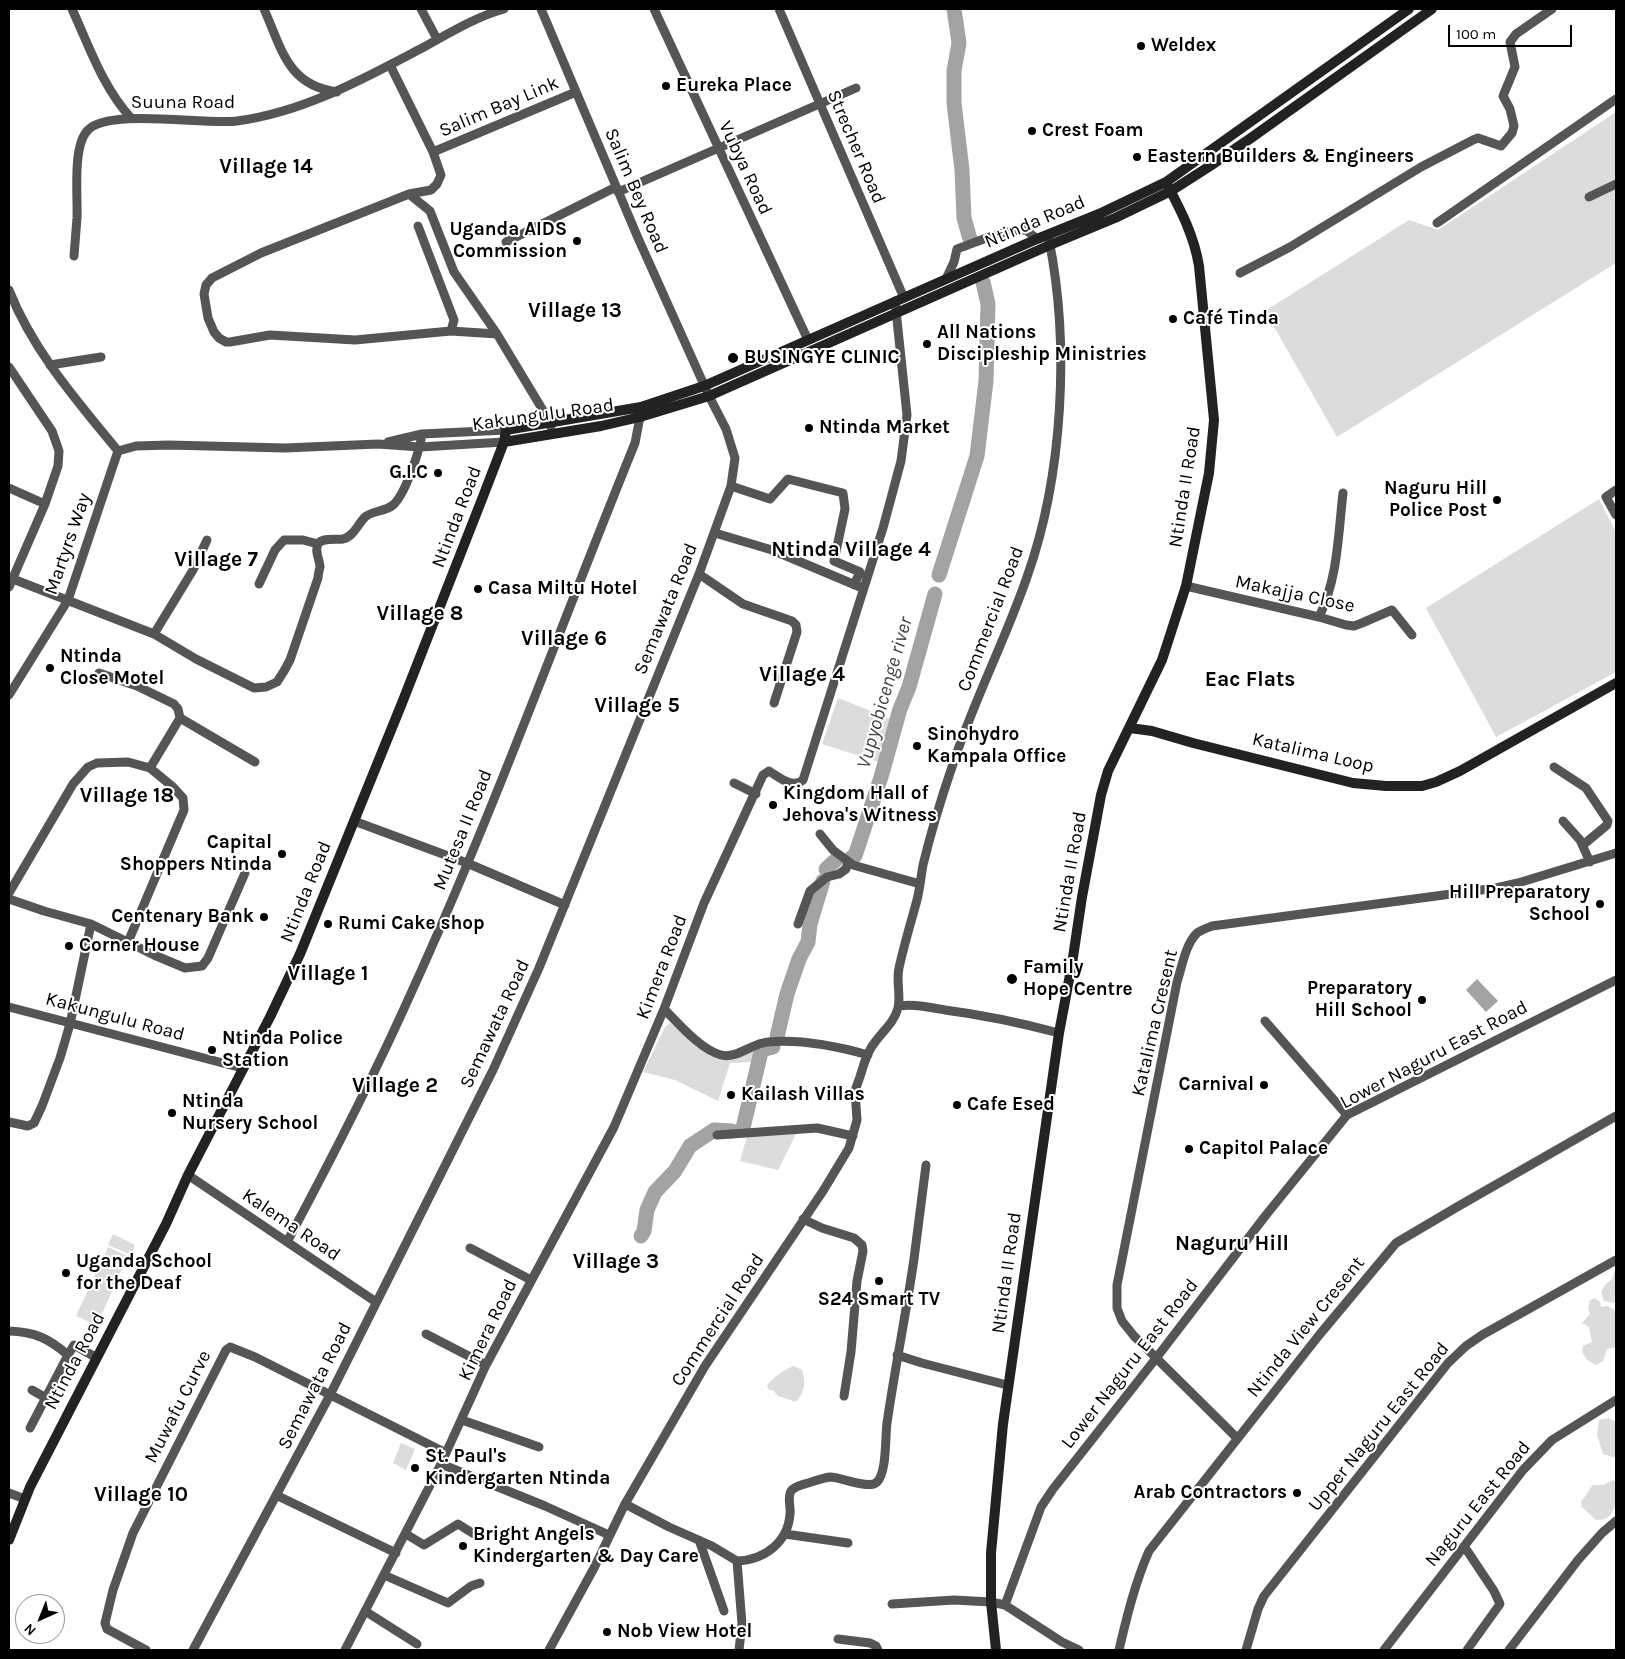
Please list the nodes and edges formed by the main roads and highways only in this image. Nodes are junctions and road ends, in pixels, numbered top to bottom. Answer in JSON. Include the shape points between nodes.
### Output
{"nodes":[{"id":1,"x":1409,"y":9,"type":"edge"},
{"id":2,"x":1432,"y":9,"type":"edge"},
{"id":3,"x":1166,"y":182,"type":"junction"},
{"id":4,"x":1171,"y":191,"type":"junction"},
{"id":5,"x":1049,"y":240,"type":"junction"},
{"id":6,"x":709,"y":396,"type":"joint"},
{"id":7,"x":640,"y":412,"type":"junction"},
{"id":8,"x":506,"y":430,"type":"joint"},
{"id":9,"x":504,"y":442,"type":"junction"},
{"id":10,"x":1616,"y":683,"type":"edge"},
{"id":11,"x":1130,"y":728,"type":"junction"},
{"id":12,"x":9,"y":1540,"type":"edge"},
{"id":13,"x":996,"y":1650,"type":"edge"}],
"edges":[{"from":1,"to":3,"type":"main road","name":"Ntinda Road"},
{"from":2,"to":4,"type":"main road","name":"Ntinda Road"},
{"from":3,"to":4,"type":"main road","name":"Ntinda II Road"},
{"from":3,"to":5,"type":"main road","name":"Ntinda Road"},
{"from":4,"to":5,"type":"main road","name":"Ntinda Road","via":[[1115,218]]},
{"from":4,"to":11,"type":"main road","name":"Ntinda II Road","via":[[1196,249],[1214,420],[1209,473],[1186,586],[1162,660]]},
{"from":5,"to":6,"type":"main road","name":"Ntinda Road","via":[[897,314]]},
{"from":5,"to":7,"type":"main road","name":"Ntinda Road","via":[[1037,239]]},
{"from":6,"to":7,"type":"main road","name":"Kakungulu Road"},
{"from":7,"to":8,"type":"main road","name":"Kakungulu Road"},
{"from":7,"to":9,"type":"main road","name":"Kakungulu Road","via":[[554,434]]},
{"from":8,"to":9,"type":"main road","name":"Ntinda Road"},
{"from":9,"to":12,"type":"main road","name":"Ntinda Road","via":[[300,954],[166,1224],[64,1419]]},
{"from":10,"to":11,"type":"main road","name":"Katalima Loop","via":[[1460,771],[1422,786],[1353,783]]},
{"from":11,"to":13,"type":"main road","name":"Ntinda II Road","via":[[1108,771],[1101,795],[1059,1033],[1008,1385],[994,1515],[991,1602]]}]}
